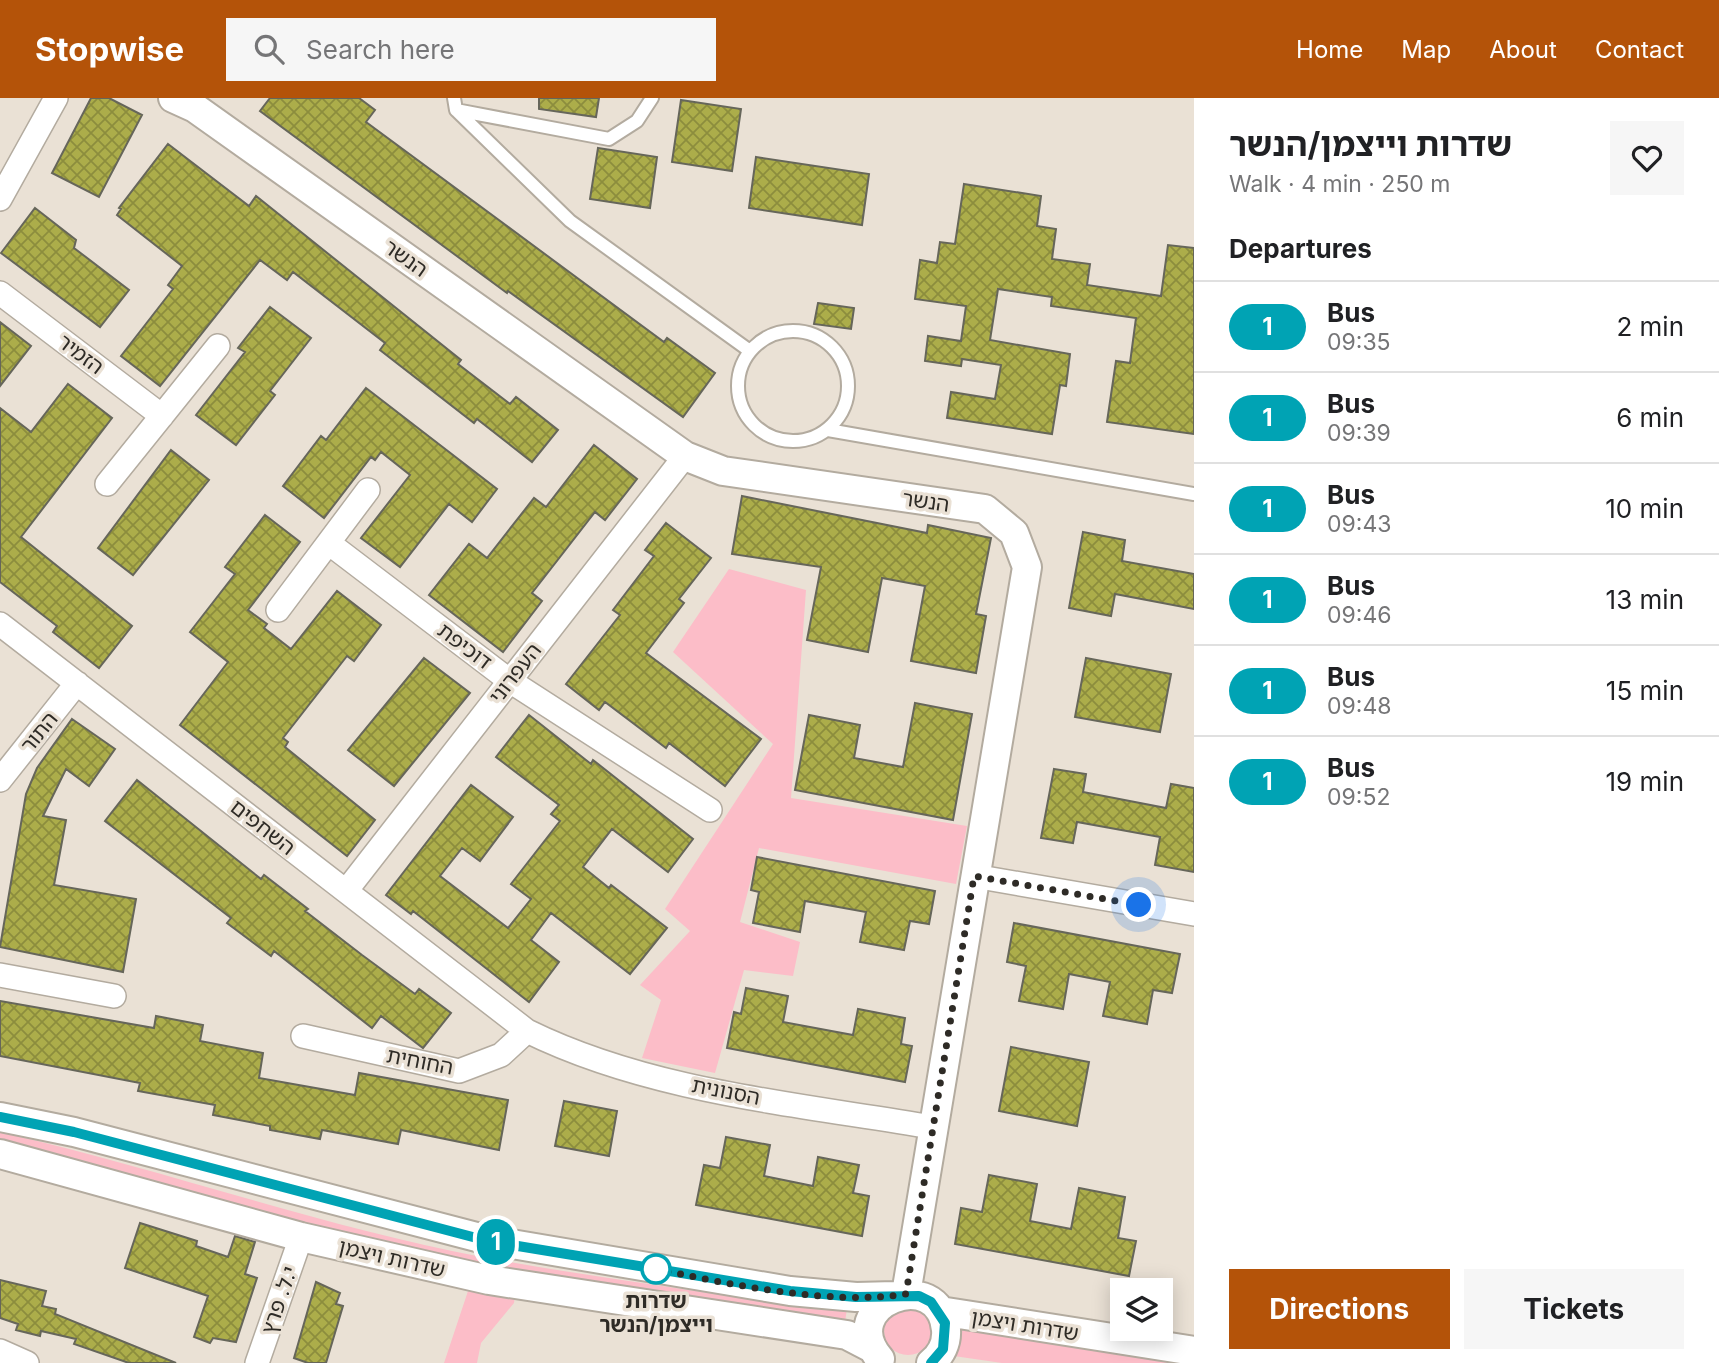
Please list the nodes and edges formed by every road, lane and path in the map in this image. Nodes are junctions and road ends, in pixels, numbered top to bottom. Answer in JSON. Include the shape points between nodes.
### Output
{"nodes":[{"id":1,"x":56,"y":98,"type":"edge"},
{"id":2,"x":173,"y":98,"type":"edge"},
{"id":3,"x":652,"y":98,"type":"edge"},
{"id":4,"x":455,"y":104,"type":"edge"},
{"id":5,"x":0,"y":199,"type":"edge"},
{"id":6,"x":0,"y":293,"type":"edge"},
{"id":7,"x":218,"y":346,"type":"dead end"},
{"id":8,"x":750,"y":351,"type":"junction"},
{"id":9,"x":162,"y":415,"type":"junction"},
{"id":10,"x":828,"y":430,"type":"junction"},
{"id":11,"x":685,"y":456,"type":"junction"},
{"id":12,"x":107,"y":484,"type":"dead end"},
{"id":13,"x":368,"y":490,"type":"dead end"},
{"id":14,"x":1194,"y":494,"type":"edge"},
{"id":15,"x":330,"y":544,"type":"junction"},
{"id":16,"x":278,"y":610,"type":"dead end"},
{"id":17,"x":0,"y":624,"type":"edge"},
{"id":18,"x":510,"y":681,"type":"junction"},
{"id":19,"x":77,"y":683,"type":"junction"},
{"id":20,"x":0,"y":780,"type":"edge"},
{"id":21,"x":710,"y":810,"type":"dead end"},
{"id":22,"x":974,"y":876,"type":"junction"},
{"id":23,"x":346,"y":891,"type":"junction"},
{"id":24,"x":1194,"y":914,"type":"edge"},
{"id":25,"x":0,"y":975,"type":"edge"},
{"id":26,"x":114,"y":996,"type":"dead end"},
{"id":27,"x":527,"y":1031,"type":"junction"},
{"id":28,"x":303,"y":1036,"type":"dead end"},
{"id":29,"x":0,"y":1117,"type":"edge"},
{"id":30,"x":932,"y":1127,"type":"junction"},
{"id":31,"x":0,"y":1154,"type":"edge"},
{"id":32,"x":300,"y":1237,"type":"junction"},
{"id":33,"x":900,"y":1295,"type":"junction"},
{"id":34,"x":940,"y":1311,"type":"junction"},
{"id":35,"x":0,"y":1351,"type":"edge"},
{"id":36,"x":1194,"y":1351,"type":"edge"},
{"id":37,"x":880,"y":1359,"type":"edge"},
{"id":38,"x":940,"y":1362,"type":"edge"},
{"id":39,"x":27,"y":1363,"type":"edge"},
{"id":40,"x":257,"y":1363,"type":"edge"}],
"edges":[{"from":1,"to":5,"type":"street"},
{"from":2,"to":11,"type":"street","name":"הנשר","via":[[195,108]]},
{"from":3,"to":4,"type":"lane","via":[[637,121],[609,139]]},
{"from":4,"to":8,"type":"lane","via":[[570,221]]},
{"from":6,"to":9,"type":"street","name":"הזמיר"},
{"from":7,"to":9,"type":"street"},
{"from":8,"to":10,"type":"lane","via":[[739,375],[740,402],[760,431],[794,442]]},
{"from":8,"to":10,"type":"lane","via":[[764,338],[782,331],[809,334],[833,347],[844,363],[848,390],[840,416]]},
{"from":9,"to":12,"type":"street"},
{"from":10,"to":14,"type":"lane"},
{"from":11,"to":18,"type":"street","name":"העפרוני"},
{"from":11,"to":22,"type":"street","name":"הנשר","via":[[723,471],[985,509],[1014,533],[1027,567]]},
{"from":13,"to":15,"type":"street"},
{"from":15,"to":16,"type":"street"},
{"from":15,"to":18,"type":"street","name":"דוכיפת"},
{"from":17,"to":19,"type":"street","name":"השחפים"},
{"from":18,"to":21,"type":"street","name":"דוכיפת"},
{"from":18,"to":23,"type":"street","name":"העפרוני"},
{"from":19,"to":20,"type":"street","name":"התור"},
{"from":19,"to":23,"type":"street","name":"השחפים"},
{"from":22,"to":24,"type":"street"},
{"from":22,"to":30,"type":"street","name":"הנשר"},
{"from":23,"to":27,"type":"street","name":"השחפים"},
{"from":25,"to":26,"type":"street"},
{"from":27,"to":28,"type":"street","name":"החוחית","via":[[501,1055],[459,1070]]},
{"from":27,"to":30,"type":"street","name":"הסנונית","via":[[572,1053],[703,1088]]},
{"from":29,"to":33,"type":"street","name":"שדרות ויצמן","via":[[74,1132],[488,1241],[790,1291],[856,1297]]},
{"from":30,"to":33,"type":"street","name":"הנשר"},
{"from":31,"to":32,"type":"street","name":"שדרות ויצמן"},
{"from":32,"to":37,"type":"street","name":"שדרות ויצמן","via":[[489,1280],[848,1335]]},
{"from":32,"to":40,"type":"street","name":"י.ל. פרץ"},
{"from":33,"to":34,"type":"street","name":"שדרות ויצמן","via":[[919,1296]]},
{"from":33,"to":37,"type":"street","via":[[877,1308],[872,1317],[869,1327]]},
{"from":34,"to":36,"type":"street","name":"שדרות ויצמן"},
{"from":34,"to":38,"type":"street","via":[[946,1336]]},
{"from":35,"to":39,"type":"street"}]}
